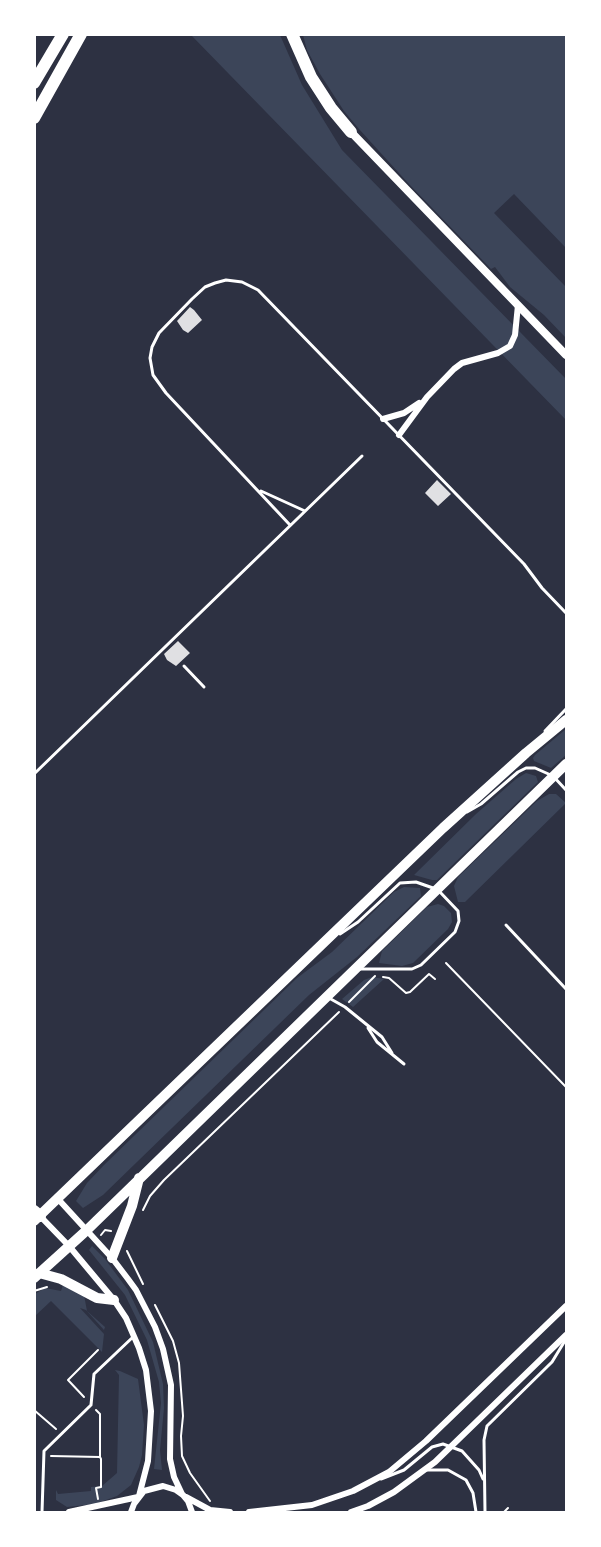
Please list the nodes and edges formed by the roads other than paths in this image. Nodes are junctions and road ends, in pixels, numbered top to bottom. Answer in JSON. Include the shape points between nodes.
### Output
{"nodes":[{"id":1,"x":63,"y":34,"type":"edge"},
{"id":2,"x":81,"y":34,"type":"edge"},
{"id":3,"x":292,"y":34,"type":"edge"},
{"id":4,"x":34,"y":83,"type":"edge"},
{"id":5,"x":34,"y":118,"type":"edge"},
{"id":6,"x":351,"y":132,"type":"joint"},
{"id":7,"x":518,"y":305,"type":"junction"},
{"id":8,"x":567,"y":355,"type":"edge"},
{"id":9,"x":427,"y":397,"type":"junction"},
{"id":10,"x":383,"y":419,"type":"junction"},
{"id":11,"x":399,"y":435,"type":"junction"},
{"id":12,"x":362,"y":456,"type":"dead end"},
{"id":13,"x":260,"y":490,"type":"junction"},
{"id":14,"x":305,"y":511,"type":"junction"},
{"id":15,"x":290,"y":525,"type":"junction"},
{"id":16,"x":567,"y":613,"type":"edge"},
{"id":17,"x":184,"y":666,"type":"dead end"},
{"id":18,"x":204,"y":687,"type":"dead end"},
{"id":19,"x":567,"y":710,"type":"edge"},
{"id":20,"x":567,"y":720,"type":"edge"},
{"id":21,"x":526,"y":753,"type":"junction"},
{"id":22,"x":567,"y":764,"type":"edge"},
{"id":23,"x":34,"y":774,"type":"edge"},
{"id":24,"x":553,"y":776,"type":"junction"},
{"id":25,"x":567,"y":790,"type":"edge"},
{"id":26,"x":443,"y":828,"type":"junction"},
{"id":27,"x":437,"y":889,"type":"junction"},
{"id":28,"x":506,"y":925,"type":"dead end"},
{"id":29,"x":320,"y":947,"type":"junction"},
{"id":30,"x":356,"y":969,"type":"junction"},
{"id":31,"x":567,"y":989,"type":"edge"},
{"id":32,"x":325,"y":997,"type":"junction"},
{"id":33,"x":404,"y":1064,"type":"dead end"},
{"id":34,"x":139,"y":1178,"type":"junction"},
{"id":35,"x":59,"y":1200,"type":"junction"},
{"id":36,"x":36,"y":1216,"type":"edge"},
{"id":37,"x":87,"y":1230,"type":"junction"},
{"id":38,"x":69,"y":1246,"type":"junction"},
{"id":39,"x":112,"y":1258,"type":"junction"},
{"id":40,"x":37,"y":1275,"type":"edge"},
{"id":41,"x":114,"y":1300,"type":"junction"},
{"id":42,"x":567,"y":1306,"type":"edge"},
{"id":43,"x":135,"y":1336,"type":"junction"},
{"id":44,"x":567,"y":1336,"type":"edge"},
{"id":45,"x":452,"y":1446,"type":"junction"},
{"id":46,"x":423,"y":1472,"type":"junction"},
{"id":47,"x":370,"y":1483,"type":"junction"},
{"id":48,"x":484,"y":1487,"type":"junction"},
{"id":49,"x":182,"y":1494,"type":"junction"},
{"id":50,"x":139,"y":1497,"type":"junction"},
{"id":51,"x":42,"y":1512,"type":"edge"},
{"id":52,"x":69,"y":1512,"type":"edge"},
{"id":53,"x":131,"y":1512,"type":"edge"},
{"id":54,"x":192,"y":1512,"type":"edge"},
{"id":55,"x":230,"y":1512,"type":"edge"},
{"id":56,"x":249,"y":1512,"type":"edge"},
{"id":57,"x":351,"y":1512,"type":"edge"},
{"id":58,"x":476,"y":1512,"type":"edge"},
{"id":59,"x":485,"y":1512,"type":"edge"}],
"edges":[{"from":1,"to":4,"type":"highway"},
{"from":2,"to":5,"type":"highway"},
{"from":3,"to":6,"type":"highway","via":[[311,77]]},
{"from":6,"to":7,"type":"street"},
{"from":7,"to":8,"type":"street"},
{"from":7,"to":9,"type":"street","via":[[510,346],[462,363]]},
{"from":9,"to":10,"type":"street","via":[[404,413]]},
{"from":9,"to":11,"type":"street"},
{"from":10,"to":11,"type":"lane"},
{"from":10,"to":13,"type":"lane","via":[[258,290],[226,280],[206,287],[155,340],[150,358],[153,375]]},
{"from":11,"to":16,"type":"lane"},
{"from":12,"to":14,"type":"lane"},
{"from":13,"to":14,"type":"lane"},
{"from":13,"to":15,"type":"lane"},
{"from":14,"to":15,"type":"lane"},
{"from":15,"to":23,"type":"lane"},
{"from":17,"to":18,"type":"lane"},
{"from":19,"to":21,"type":"lane"},
{"from":20,"to":21,"type":"main road"},
{"from":21,"to":26,"type":"main road"},
{"from":22,"to":24,"type":"main road"},
{"from":24,"to":25,"type":"lane"},
{"from":24,"to":26,"type":"lane","via":[[536,768],[522,769],[481,804]]},
{"from":24,"to":27,"type":"main road"},
{"from":26,"to":29,"type":"main road"},
{"from":27,"to":29,"type":"lane","via":[[416,882],[400,883],[358,922]]},
{"from":27,"to":30,"type":"main road"},
{"from":27,"to":30,"type":"lane","via":[[458,911],[455,932],[412,969]]},
{"from":28,"to":31,"type":"lane"},
{"from":29,"to":35,"type":"main road"},
{"from":30,"to":32,"type":"main road"},
{"from":32,"to":33,"type":"lane","via":[[345,1007]]},
{"from":32,"to":34,"type":"main road"},
{"from":34,"to":37,"type":"main road"},
{"from":34,"to":39,"type":"main road"},
{"from":35,"to":36,"type":"main road"},
{"from":35,"to":37,"type":"street"},
{"from":36,"to":38,"type":"street"},
{"from":37,"to":38,"type":"main road"},
{"from":37,"to":39,"type":"street"},
{"from":38,"to":40,"type":"main road"},
{"from":38,"to":41,"type":"street"},
{"from":39,"to":49,"type":"street","via":[[136,1290],[163,1349],[171,1394],[170,1459]]},
{"from":40,"to":41,"type":"main road","via":[[62,1279],[98,1298]]},
{"from":41,"to":43,"type":"street"},
{"from":42,"to":47,"type":"street","via":[[402,1463]]},
{"from":43,"to":50,"type":"street","via":[[146,1370],[151,1411],[148,1461]]},
{"from":43,"to":51,"type":"lane","via":[[94,1374],[91,1405],[44,1451]]},
{"from":44,"to":45,"type":"street"},
{"from":44,"to":48,"type":"lane","via":[[552,1362],[487,1426]]},
{"from":45,"to":46,"type":"street"},
{"from":45,"to":47,"type":"lane","via":[[435,1445],[404,1470]]},
{"from":45,"to":48,"type":"lane","via":[[479,1470]]},
{"from":46,"to":57,"type":"street","via":[[394,1492]]},
{"from":46,"to":58,"type":"lane","via":[[442,1469],[462,1477],[471,1488]]},
{"from":47,"to":56,"type":"street","via":[[312,1505]]},
{"from":48,"to":59,"type":"lane"},
{"from":49,"to":50,"type":"street","via":[[163,1486],[150,1488]]},
{"from":49,"to":54,"type":"street"},
{"from":49,"to":55,"type":"street","via":[[210,1510]]},
{"from":50,"to":52,"type":"street"},
{"from":50,"to":53,"type":"street"}]}
